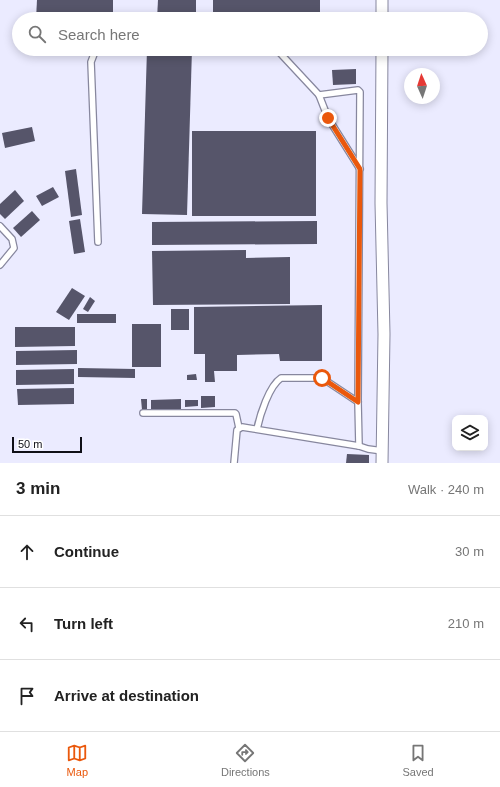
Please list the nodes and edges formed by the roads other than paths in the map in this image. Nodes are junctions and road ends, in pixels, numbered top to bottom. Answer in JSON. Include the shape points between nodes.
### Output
{"nodes":[{"id":1,"x":382,"y":0,"type":"edge"},
{"id":2,"x":382,"y":12,"type":"edge"},
{"id":3,"x":93,"y":56,"type":"edge"},
{"id":4,"x":283,"y":56,"type":"edge"},
{"id":5,"x":382,"y":56,"type":"edge"},
{"id":6,"x":319,"y":95,"type":"junction"},
{"id":7,"x":360,"y":169,"type":"junction"},
{"id":8,"x":0,"y":226,"type":"edge"},
{"id":9,"x":98,"y":242,"type":"dead end"},
{"id":10,"x":0,"y":265,"type":"edge"},
{"id":11,"x":358,"y":402,"type":"junction"},
{"id":12,"x":143,"y":413,"type":"dead end"},
{"id":13,"x":239,"y":428,"type":"junction"},
{"id":14,"x":257,"y":429,"type":"junction"},
{"id":15,"x":359,"y":446,"type":"junction"},
{"id":16,"x":383,"y":451,"type":"junction"},
{"id":17,"x":234,"y":463,"type":"edge"},
{"id":18,"x":382,"y":463,"type":"edge"}],
"edges":[{"from":1,"to":2,"type":"street"},
{"from":3,"to":9,"type":"lane","via":[[91,62]]},
{"from":4,"to":6,"type":"lane"},
{"from":5,"to":16,"type":"street"},
{"from":6,"to":7,"type":"lane","via":[[328,118]]},
{"from":6,"to":7,"type":"lane","via":[[358,90],[360,92]]},
{"from":7,"to":11,"type":"lane"},
{"from":8,"to":10,"type":"lane","via":[[12,239],[14,248]]},
{"from":11,"to":14,"type":"lane","via":[[322,378],[281,378],[274,384],[260,415]]},
{"from":11,"to":15,"type":"lane"},
{"from":12,"to":13,"type":"lane","via":[[235,413]]},
{"from":13,"to":14,"type":"lane"},
{"from":13,"to":17,"type":"lane"},
{"from":14,"to":15,"type":"lane"},
{"from":15,"to":16,"type":"lane"},
{"from":16,"to":18,"type":"street"}]}
